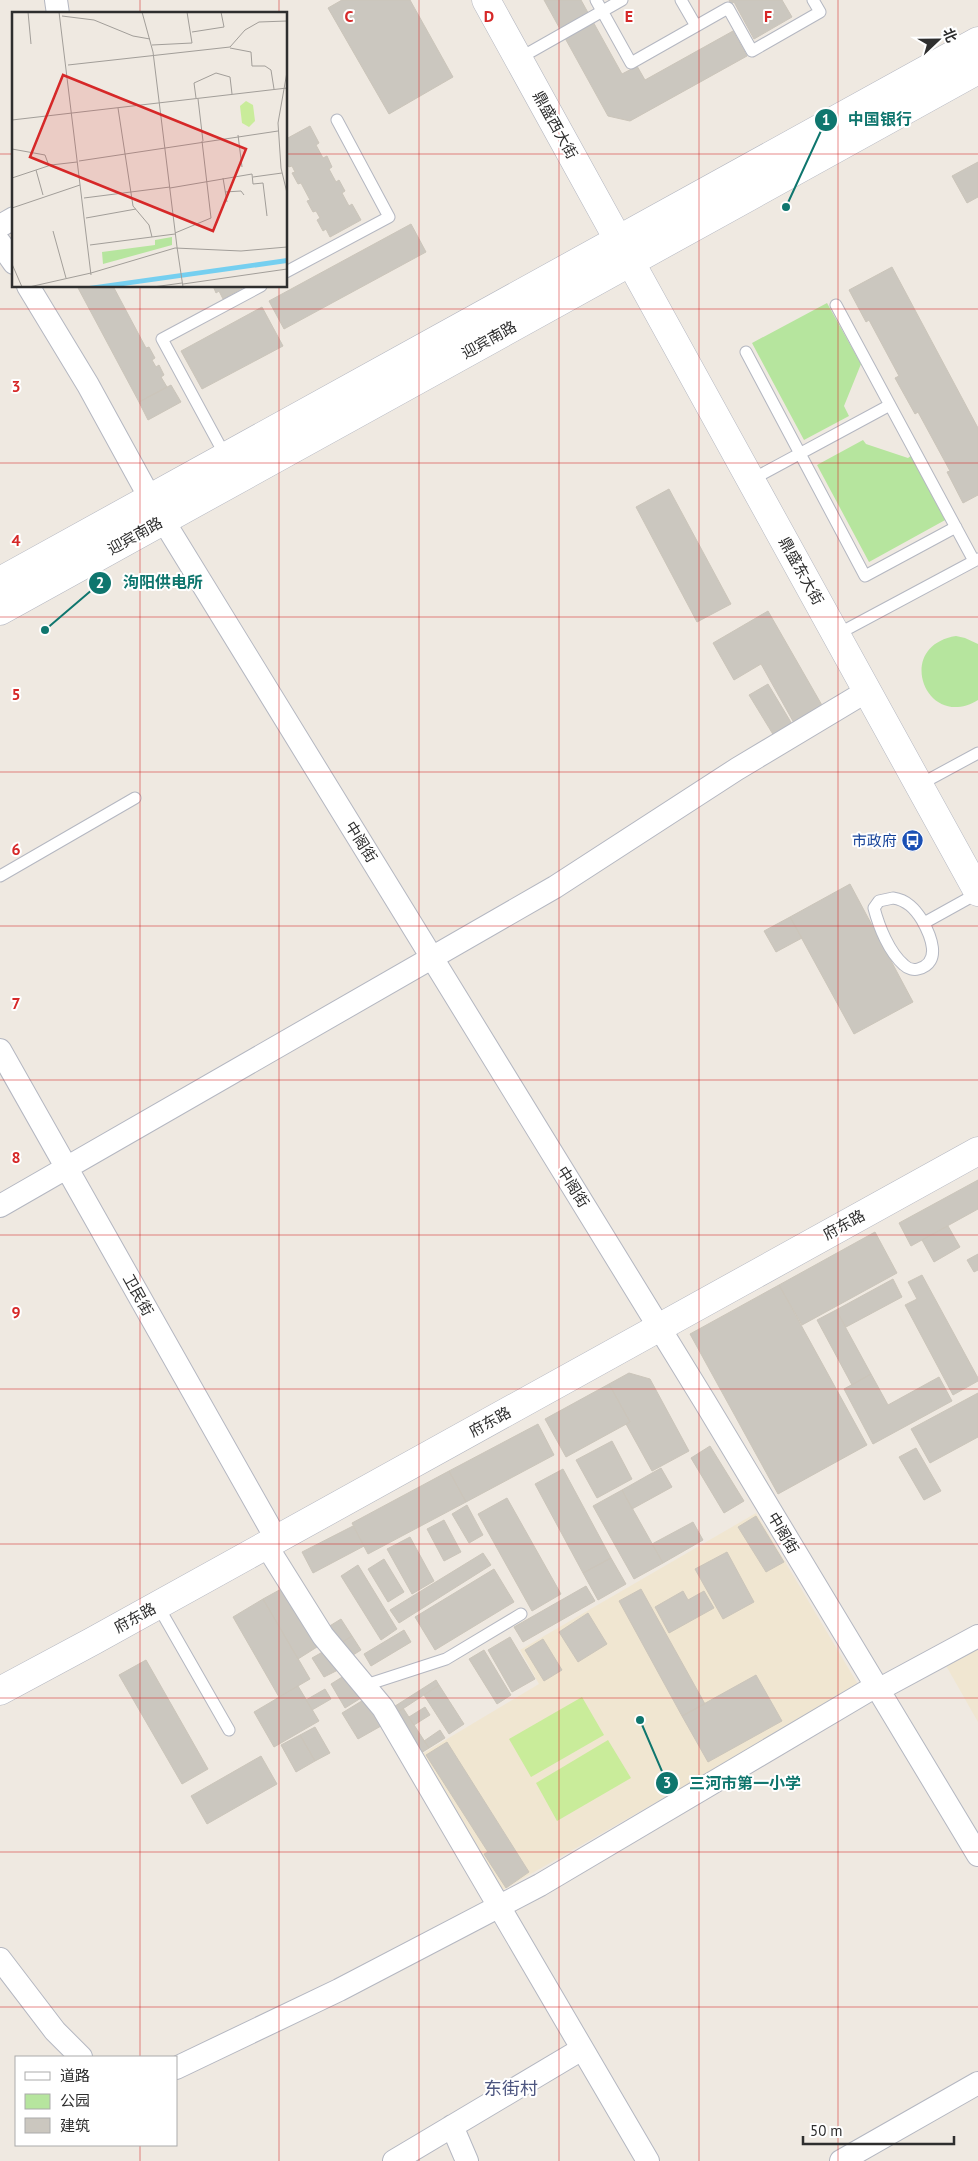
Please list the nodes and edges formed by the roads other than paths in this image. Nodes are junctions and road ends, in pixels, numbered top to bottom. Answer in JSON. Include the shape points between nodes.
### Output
{"nodes":[{"id":1,"x":486,"y":0,"type":"edge"},
{"id":2,"x":596,"y":0,"type":"edge"},
{"id":3,"x":622,"y":0,"type":"edge"},
{"id":4,"x":681,"y":0,"type":"edge"},
{"id":5,"x":813,"y":0,"type":"edge"},
{"id":6,"x":602,"y":11,"type":"junction"},
{"id":7,"x":696,"y":26,"type":"junction"},
{"id":8,"x":978,"y":41,"type":"edge"},
{"id":9,"x":518,"y":59,"type":"junction"},
{"id":10,"x":978,"y":70,"type":"edge"},
{"id":11,"x":336,"y":120,"type":"dead end"},
{"id":12,"x":12,"y":219,"type":"edge"},
{"id":13,"x":0,"y":226,"type":"edge"},
{"id":14,"x":0,"y":243,"type":"edge"},
{"id":15,"x":624,"y":250,"type":"junction"},
{"id":16,"x":12,"y":261,"type":"edge"},
{"id":17,"x":288,"y":271,"type":"edge"},
{"id":18,"x":29,"y":288,"type":"edge"},
{"id":19,"x":257,"y":288,"type":"edge"},
{"id":20,"x":836,"y":305,"type":"dead end"},
{"id":21,"x":746,"y":352,"type":"dead end"},
{"id":22,"x":890,"y":405,"type":"junction"},
{"id":23,"x":800,"y":454,"type":"junction"},
{"id":24,"x":226,"y":457,"type":"junction"},
{"id":25,"x":751,"y":480,"type":"junction"},
{"id":26,"x":157,"y":509,"type":"junction"},
{"id":27,"x":956,"y":527,"type":"junction"},
{"id":28,"x":976,"y":560,"type":"edge"},
{"id":29,"x":0,"y":581,"type":"edge"},
{"id":30,"x":0,"y":610,"type":"edge"},
{"id":31,"x":836,"y":636,"type":"junction"},
{"id":32,"x":867,"y":691,"type":"junction"},
{"id":33,"x":978,"y":753,"type":"edge"},
{"id":34,"x":919,"y":785,"type":"junction"},
{"id":35,"x":135,"y":798,"type":"dead end"},
{"id":36,"x":0,"y":876,"type":"edge"},
{"id":37,"x":978,"y":893,"type":"edge"},
{"id":38,"x":924,"y":923,"type":"junction"},
{"id":39,"x":432,"y":958,"type":"junction"},
{"id":40,"x":0,"y":1050,"type":"edge"},
{"id":41,"x":978,"y":1151,"type":"edge"},
{"id":42,"x":66,"y":1168,"type":"junction"},
{"id":43,"x":0,"y":1206,"type":"edge"},
{"id":44,"x":659,"y":1328,"type":"junction"},
{"id":45,"x":272,"y":1543,"type":"junction"},
{"id":46,"x":158,"y":1606,"type":"junction"},
{"id":47,"x":521,"y":1614,"type":"dead end"},
{"id":48,"x":978,"y":1636,"type":"edge"},
{"id":49,"x":366,"y":1685,"type":"junction"},
{"id":50,"x":877,"y":1688,"type":"junction"},
{"id":51,"x":0,"y":1691,"type":"edge"},
{"id":52,"x":229,"y":1730,"type":"dead end"},
{"id":53,"x":978,"y":1855,"type":"edge"},
{"id":54,"x":499,"y":1906,"type":"junction"},
{"id":55,"x":0,"y":1959,"type":"edge"},
{"id":56,"x":582,"y":2049,"type":"junction"},
{"id":57,"x":80,"y":2056,"type":"edge"},
{"id":58,"x":178,"y":2067,"type":"edge"},
{"id":59,"x":978,"y":2083,"type":"edge"},
{"id":60,"x":452,"y":2126,"type":"junction"},
{"id":61,"x":394,"y":2161,"type":"edge"},
{"id":62,"x":468,"y":2161,"type":"edge"},
{"id":63,"x":648,"y":2161,"type":"edge"},
{"id":64,"x":841,"y":2161,"type":"edge"}],
"edges":[{"from":1,"to":9,"type":"main road","name":"鼎盛西大街"},
{"from":2,"to":6,"type":"lane"},
{"from":3,"to":6,"type":"lane"},
{"from":4,"to":7,"type":"lane"},
{"from":5,"to":7,"type":"lane","via":[[820,12],[752,51],[728,8]]},
{"from":6,"to":7,"type":"lane","via":[[631,63]]},
{"from":6,"to":9,"type":"lane"},
{"from":8,"to":15,"type":"main road","name":"迎宾南路"},
{"from":9,"to":15,"type":"main road","name":"鼎盛西大街"},
{"from":10,"to":15,"type":"main road","name":"迎宾南路"},
{"from":11,"to":17,"type":"lane","via":[[389,217]]},
{"from":12,"to":13,"type":"street"},
{"from":14,"to":16,"type":"street"},
{"from":15,"to":24,"type":"main road","name":"迎宾南路"},
{"from":15,"to":25,"type":"main road","name":"鼎盛东大街"},
{"from":15,"to":26,"type":"main road","name":"迎宾南路"},
{"from":18,"to":26,"type":"street","name":"中阁街"},
{"from":19,"to":24,"type":"lane","via":[[162,339]]},
{"from":20,"to":22,"type":"lane"},
{"from":21,"to":23,"type":"lane"},
{"from":22,"to":23,"type":"lane"},
{"from":22,"to":27,"type":"lane"},
{"from":23,"to":25,"type":"lane"},
{"from":23,"to":27,"type":"lane","via":[[866,576]]},
{"from":24,"to":26,"type":"main road","name":"迎宾南路"},
{"from":25,"to":31,"type":"main road","name":"鼎盛东大街"},
{"from":26,"to":29,"type":"main road","name":"迎宾南路"},
{"from":26,"to":30,"type":"main road","name":"迎宾南路"},
{"from":26,"to":39,"type":"street","name":"中阁街"},
{"from":27,"to":28,"type":"lane"},
{"from":28,"to":31,"type":"lane"},
{"from":31,"to":32,"type":"main road","name":"鼎盛东大街"},
{"from":32,"to":34,"type":"main road","name":"鼎盛东大街"},
{"from":32,"to":39,"type":"street","via":[[737,769],[555,887]]},
{"from":33,"to":34,"type":"lane"},
{"from":34,"to":37,"type":"main road","name":"鼎盛东大街"},
{"from":35,"to":36,"type":"lane"},
{"from":37,"to":38,"type":"lane"},
{"from":38,"to":38,"type":"lane","via":[[932,942],[932,956],[924,967],[910,969],[891,948],[874,908],[879,901],[900,899],[917,911]]},
{"from":39,"to":42,"type":"street"},
{"from":39,"to":44,"type":"street","name":"中阁街"},
{"from":40,"to":42,"type":"street","name":"卫民街"},
{"from":41,"to":44,"type":"main road","name":"府东路"},
{"from":42,"to":43,"type":"street"},
{"from":42,"to":45,"type":"street","name":"卫民街"},
{"from":44,"to":45,"type":"main road","name":"府东路"},
{"from":44,"to":50,"type":"street","name":"中阁街"},
{"from":45,"to":46,"type":"main road","name":"府东路"},
{"from":45,"to":49,"type":"street","name":"卫民街","via":[[323,1636]]},
{"from":46,"to":51,"type":"main road","name":"府东路"},
{"from":46,"to":52,"type":"lane"},
{"from":47,"to":49,"type":"lane","via":[[446,1659]]},
{"from":48,"to":50,"type":"street"},
{"from":49,"to":54,"type":"street","name":"卫民街","via":[[383,1708]]},
{"from":50,"to":53,"type":"street","name":"中阁街"},
{"from":50,"to":54,"type":"street"},
{"from":54,"to":56,"type":"street","name":"卫民街"},
{"from":54,"to":58,"type":"street","via":[[339,1990]]},
{"from":55,"to":57,"type":"street","via":[[55,2031]]},
{"from":56,"to":60,"type":"street"},
{"from":56,"to":63,"type":"street","name":"卫民街"},
{"from":59,"to":64,"type":"street"},
{"from":60,"to":61,"type":"street"},
{"from":60,"to":62,"type":"street"}]}
